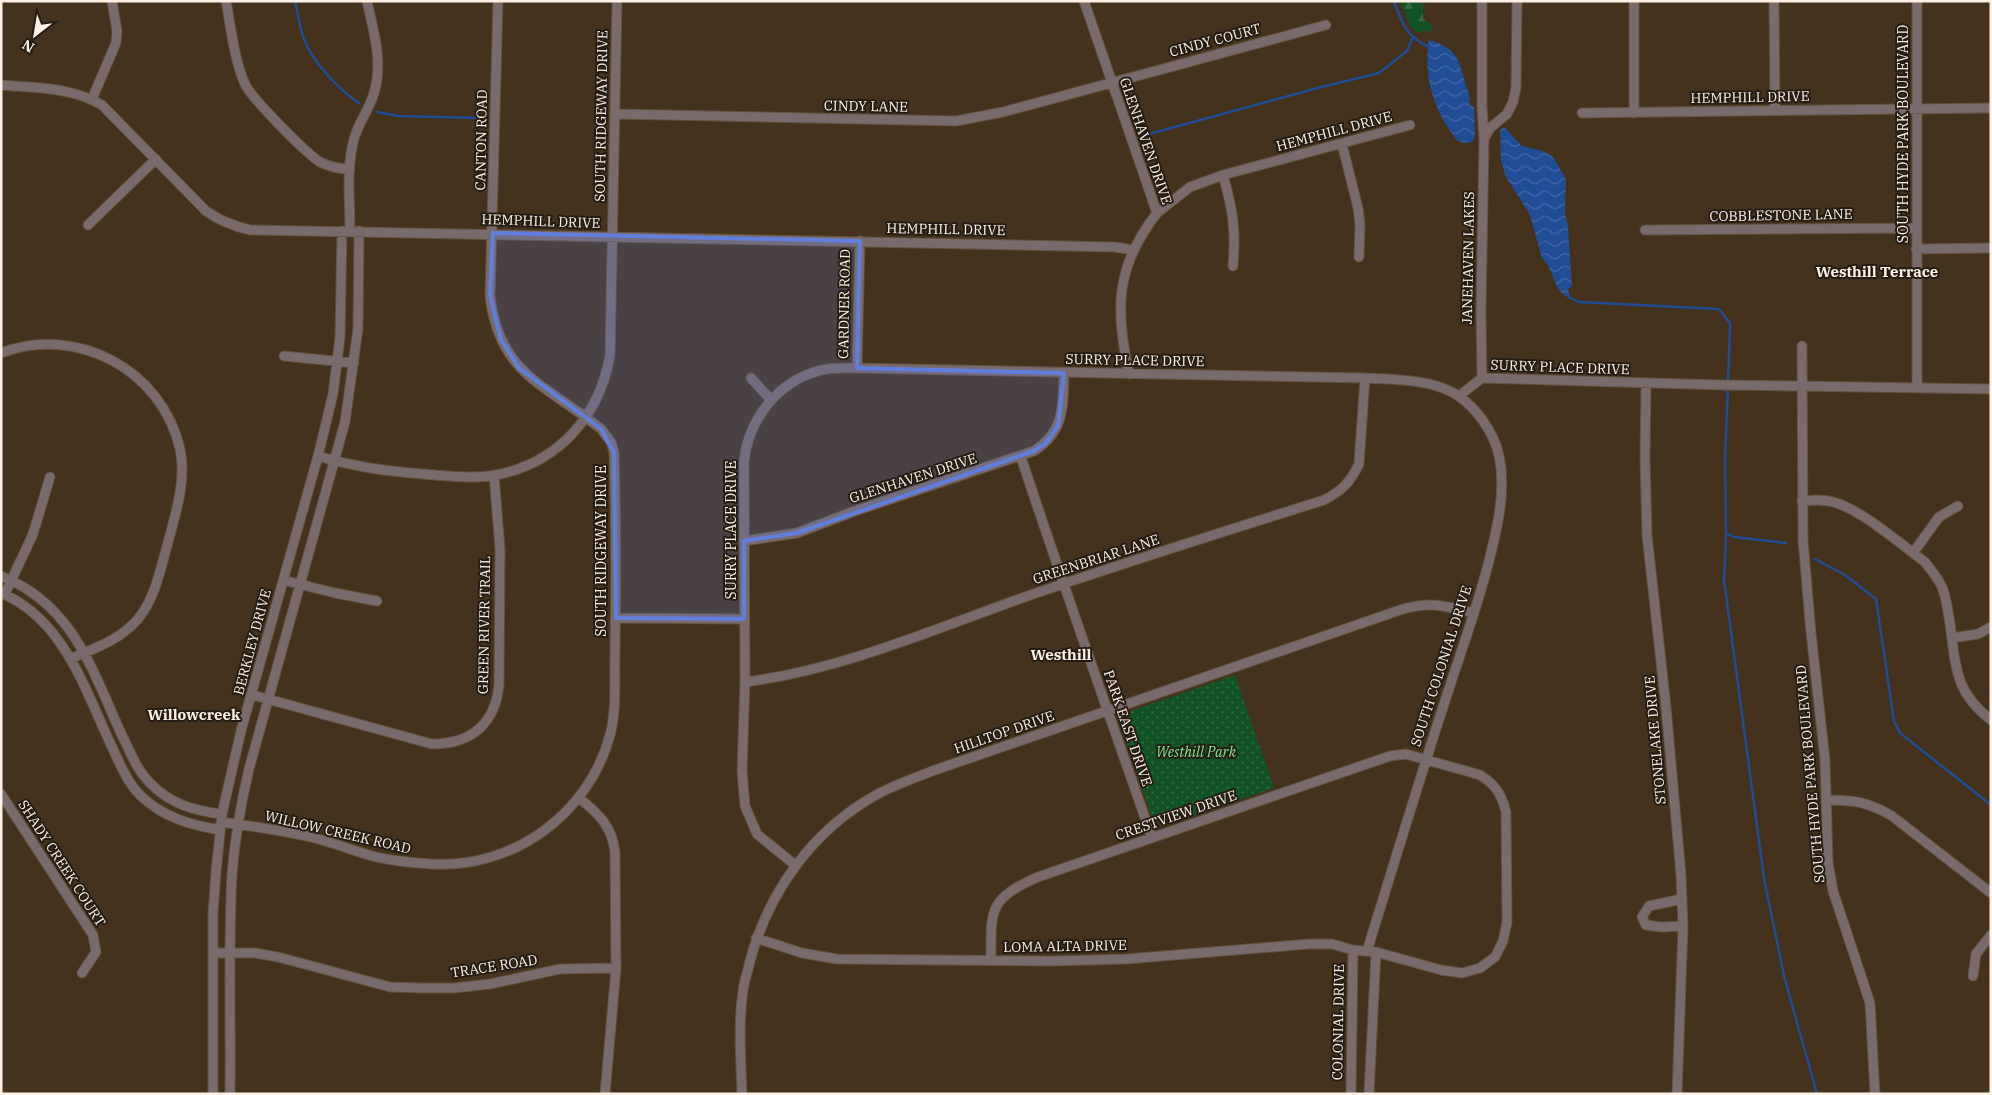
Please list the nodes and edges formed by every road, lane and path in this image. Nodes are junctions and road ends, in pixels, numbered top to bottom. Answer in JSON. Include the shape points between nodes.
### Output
{"nodes":[{"id":1,"x":112,"y":1,"type":"edge"},
{"id":2,"x":226,"y":1,"type":"edge"},
{"id":3,"x":367,"y":1,"type":"edge"},
{"id":4,"x":498,"y":1,"type":"edge"},
{"id":5,"x":617,"y":1,"type":"edge"},
{"id":6,"x":1084,"y":1,"type":"edge"},
{"id":7,"x":1482,"y":1,"type":"edge"},
{"id":8,"x":1517,"y":1,"type":"edge"},
{"id":9,"x":1634,"y":1,"type":"edge"},
{"id":10,"x":1774,"y":1,"type":"edge"},
{"id":11,"x":1917,"y":1,"type":"edge"},
{"id":12,"x":1326,"y":24,"type":"dead end"},
{"id":13,"x":1112,"y":82,"type":"junction"},
{"id":14,"x":1,"y":84,"type":"edge"},
{"id":15,"x":92,"y":99,"type":"junction"},
{"id":16,"x":1991,"y":108,"type":"edge"},
{"id":17,"x":1918,"y":109,"type":"junction"},
{"id":18,"x":1775,"y":110,"type":"junction"},
{"id":19,"x":1582,"y":113,"type":"dead end"},
{"id":20,"x":1634,"y":113,"type":"junction"},
{"id":21,"x":616,"y":114,"type":"junction"},
{"id":22,"x":1410,"y":125,"type":"dead end"},
{"id":23,"x":1485,"y":132,"type":"junction"},
{"id":24,"x":1342,"y":144,"type":"junction"},
{"id":25,"x":156,"y":159,"type":"junction"},
{"id":26,"x":350,"y":169,"type":"junction"},
{"id":27,"x":1223,"y":175,"type":"junction"},
{"id":28,"x":1157,"y":213,"type":"junction"},
{"id":29,"x":88,"y":225,"type":"dead end"},
{"id":30,"x":1917,"y":228,"type":"junction"},
{"id":31,"x":1645,"y":230,"type":"dead end"},
{"id":32,"x":350,"y":231,"type":"junction"},
{"id":33,"x":493,"y":233,"type":"junction"},
{"id":34,"x":612,"y":236,"type":"junction"},
{"id":35,"x":860,"y":241,"type":"junction"},
{"id":36,"x":1991,"y":248,"type":"edge"},
{"id":37,"x":1916,"y":249,"type":"junction"},
{"id":38,"x":1133,"y":250,"type":"junction"},
{"id":39,"x":1359,"y":257,"type":"dead end"},
{"id":40,"x":1233,"y":266,"type":"dead end"},
{"id":41,"x":1802,"y":346,"type":"dead end"},
{"id":42,"x":1,"y":353,"type":"edge"},
{"id":43,"x":284,"y":356,"type":"dead end"},
{"id":44,"x":337,"y":362,"type":"junction"},
{"id":45,"x":354,"y":363,"type":"junction"},
{"id":46,"x":857,"y":368,"type":"junction"},
{"id":47,"x":1064,"y":373,"type":"junction"},
{"id":48,"x":1129,"y":374,"type":"junction"},
{"id":49,"x":750,"y":378,"type":"dead end"},
{"id":50,"x":1366,"y":378,"type":"junction"},
{"id":51,"x":1482,"y":378,"type":"junction"},
{"id":52,"x":1646,"y":384,"type":"junction"},
{"id":53,"x":1801,"y":386,"type":"junction"},
{"id":54,"x":1917,"y":388,"type":"junction"},
{"id":55,"x":1991,"y":389,"type":"edge"},
{"id":56,"x":1459,"y":396,"type":"junction"},
{"id":57,"x":771,"y":400,"type":"junction"},
{"id":58,"x":586,"y":417,"type":"junction"},
{"id":59,"x":318,"y":456,"type":"junction"},
{"id":60,"x":1021,"y":457,"type":"junction"},
{"id":61,"x":334,"y":461,"type":"junction"},
{"id":62,"x":494,"y":475,"type":"junction"},
{"id":63,"x":50,"y":477,"type":"dead end"},
{"id":64,"x":1802,"y":501,"type":"junction"},
{"id":65,"x":1958,"y":506,"type":"dead end"},
{"id":66,"x":744,"y":541,"type":"junction"},
{"id":67,"x":1913,"y":553,"type":"junction"},
{"id":68,"x":1,"y":576,"type":"edge"},
{"id":69,"x":12,"y":580,"type":"junction"},
{"id":70,"x":284,"y":580,"type":"junction"},
{"id":71,"x":1063,"y":584,"type":"junction"},
{"id":72,"x":300,"y":585,"type":"junction"},
{"id":73,"x":3,"y":593,"type":"edge"},
{"id":74,"x":377,"y":601,"type":"dead end"},
{"id":75,"x":1473,"y":614,"type":"junction"},
{"id":76,"x":616,"y":618,"type":"junction"},
{"id":77,"x":744,"y":619,"type":"junction"},
{"id":78,"x":1991,"y":627,"type":"edge"},
{"id":79,"x":1952,"y":638,"type":"junction"},
{"id":80,"x":84,"y":653,"type":"junction"},
{"id":81,"x":70,"y":659,"type":"junction"},
{"id":82,"x":744,"y":682,"type":"junction"},
{"id":83,"x":253,"y":696,"type":"junction"},
{"id":84,"x":268,"y":700,"type":"junction"},
{"id":85,"x":1109,"y":711,"type":"junction"},
{"id":86,"x":1991,"y":720,"type":"edge"},
{"id":87,"x":1426,"y":759,"type":"junction"},
{"id":88,"x":1,"y":794,"type":"edge"},
{"id":89,"x":579,"y":798,"type":"junction"},
{"id":90,"x":1827,"y":800,"type":"junction"},
{"id":91,"x":221,"y":822,"type":"junction"},
{"id":92,"x":238,"y":824,"type":"junction"},
{"id":93,"x":1152,"y":838,"type":"junction"},
{"id":94,"x":795,"y":865,"type":"junction"},
{"id":95,"x":1991,"y":893,"type":"edge"},
{"id":96,"x":1682,"y":900,"type":"junction"},
{"id":97,"x":1683,"y":926,"type":"junction"},
{"id":98,"x":1991,"y":935,"type":"edge"},
{"id":99,"x":756,"y":938,"type":"junction"},
{"id":100,"x":1353,"y":950,"type":"junction"},
{"id":101,"x":1371,"y":951,"type":"junction"},
{"id":102,"x":231,"y":952,"type":"junction"},
{"id":103,"x":214,"y":953,"type":"junction"},
{"id":104,"x":991,"y":960,"type":"junction"},
{"id":105,"x":616,"y":968,"type":"junction"},
{"id":106,"x":82,"y":973,"type":"dead end"},
{"id":107,"x":1973,"y":976,"type":"dead end"},
{"id":108,"x":214,"y":1094,"type":"edge"},
{"id":109,"x":230,"y":1094,"type":"edge"},
{"id":110,"x":605,"y":1094,"type":"edge"},
{"id":111,"x":742,"y":1094,"type":"edge"},
{"id":112,"x":1351,"y":1094,"type":"edge"},
{"id":113,"x":1369,"y":1094,"type":"edge"},
{"id":114,"x":1677,"y":1094,"type":"edge"},
{"id":115,"x":1874,"y":1094,"type":"edge"}],
"edges":[{"from":1,"to":15,"type":"street","via":[[116,43]]},
{"from":2,"to":26,"type":"street","via":[[240,73],[246,87],[313,156],[331,166]]},
{"from":3,"to":26,"type":"street","name":"BERKLEY DRIVE","via":[[377,50],[378,79],[354,138]]},
{"from":4,"to":33,"type":"street","name":"CANTON ROAD"},
{"from":5,"to":21,"type":"street","name":"SOUTH RIDGEWAY DRIVE"},
{"from":6,"to":13,"type":"street","name":"GLENHAVEN DRIVE"},
{"from":7,"to":23,"type":"street","name":"JANEHAVEN LAKES"},
{"from":8,"to":23,"type":"street","via":[[1513,102],[1507,114]]},
{"from":9,"to":20,"type":"street"},
{"from":10,"to":18,"type":"street"},
{"from":11,"to":17,"type":"street","name":"SOUTH HYDE PARK BOULEVARD"},
{"from":12,"to":13,"type":"street","name":"CINDY COURT"},
{"from":13,"to":21,"type":"street","name":"CINDY LANE","via":[[1003,112],[956,120]]},
{"from":13,"to":28,"type":"street","name":"GLENHAVEN DRIVE"},
{"from":14,"to":15,"type":"street","name":"HEMPHILL DRIVE","via":[[67,92]]},
{"from":15,"to":25,"type":"street","name":"HEMPHILL DRIVE","via":[[112,114]]},
{"from":16,"to":17,"type":"street","name":"HEMPHILL DRIVE"},
{"from":17,"to":18,"type":"street","name":"HEMPHILL DRIVE"},
{"from":17,"to":30,"type":"street","name":"SOUTH HYDE PARK BOULEVARD"},
{"from":18,"to":20,"type":"street","name":"HEMPHILL DRIVE"},
{"from":19,"to":20,"type":"street","name":"HEMPHILL DRIVE"},
{"from":21,"to":34,"type":"street","name":"SOUTH RIDGEWAY DRIVE"},
{"from":22,"to":24,"type":"street","name":"HEMPHILL DRIVE"},
{"from":23,"to":51,"type":"street","name":"JANEHAVEN LAKES","via":[[1480,313]]},
{"from":24,"to":27,"type":"street","name":"HEMPHILL DRIVE"},
{"from":24,"to":39,"type":"street","via":[[1358,208]]},
{"from":25,"to":29,"type":"street"},
{"from":25,"to":32,"type":"street","name":"HEMPHILL DRIVE","via":[[206,211],[233,226],[250,230]]},
{"from":26,"to":32,"type":"street","name":"BERKLEY DRIVE"},
{"from":27,"to":28,"type":"street","name":"HEMPHILL DRIVE","via":[[1190,188]]},
{"from":27,"to":40,"type":"street","via":[[1234,218]]},
{"from":28,"to":38,"type":"street","name":"GLENHAVEN DRIVE"},
{"from":30,"to":31,"type":"street","name":"COBBLESTONE LANE"},
{"from":30,"to":37,"type":"street","name":"SOUTH HYDE PARK BOULEVARD"},
{"from":32,"to":33,"type":"street","name":"HEMPHILL DRIVE"},
{"from":32,"to":44,"type":"street","name":"BERKLEY DRIVE"},
{"from":32,"to":45,"type":"street","name":"BERKLEY DRIVE","via":[[358,328]]},
{"from":33,"to":34,"type":"street","name":"HEMPHILL DRIVE"},
{"from":33,"to":58,"type":"street","name":"CANTON ROAD","via":[[490,296],[501,340],[519,368]]},
{"from":34,"to":35,"type":"street","name":"HEMPHILL DRIVE"},
{"from":34,"to":58,"type":"street","name":"SOUTH RIDGEWAY DRIVE","via":[[610,356],[600,392]]},
{"from":35,"to":38,"type":"street","name":"HEMPHILL DRIVE"},
{"from":35,"to":46,"type":"street","name":"GARDNER ROAD"},
{"from":36,"to":37,"type":"street"},
{"from":37,"to":54,"type":"street","name":"SOUTH HYDE PARK BOULEVARD"},
{"from":38,"to":48,"type":"street","name":"GLENHAVEN DRIVE","via":[[1124,276],[1121,306]]},
{"from":41,"to":53,"type":"street","name":"SOUTH HYDE PARK BOULEVARD"},
{"from":42,"to":80,"type":"street","via":[[33,344],[59,344],[106,356],[148,387],[170,419],[180,451],[181,490],[156,586],[138,619],[125,632]]},
{"from":43,"to":44,"type":"street"},
{"from":44,"to":45,"type":"street"},
{"from":44,"to":59,"type":"street","name":"BERKLEY DRIVE"},
{"from":45,"to":61,"type":"street","name":"BERKLEY DRIVE","via":[[345,422]]},
{"from":46,"to":47,"type":"street","name":"SURRY PLACE DRIVE"},
{"from":46,"to":57,"type":"street","name":"SURRY PLACE DRIVE","via":[[822,370],[802,377]]},
{"from":47,"to":48,"type":"street","name":"SURRY PLACE DRIVE"},
{"from":47,"to":60,"type":"street","name":"GLENHAVEN DRIVE","via":[[1063,409],[1058,426],[1046,443]]},
{"from":48,"to":50,"type":"street","name":"SURRY PLACE DRIVE"},
{"from":49,"to":57,"type":"street"},
{"from":50,"to":56,"type":"street","name":"SURRY PLACE DRIVE","via":[[1419,381],[1440,386]]},
{"from":50,"to":71,"type":"street","name":"GREENBRIAR LANE","via":[[1359,464],[1350,481],[1336,494]]},
{"from":51,"to":52,"type":"street","name":"SURRY PLACE DRIVE"},
{"from":51,"to":56,"type":"street","name":"SURRY PLACE DRIVE"},
{"from":52,"to":53,"type":"street","name":"SURRY PLACE DRIVE"},
{"from":52,"to":96,"type":"street","name":"STONELAKE DRIVE","via":[[1647,535]]},
{"from":53,"to":54,"type":"street","name":"SURRY PLACE DRIVE"},
{"from":53,"to":64,"type":"street","name":"SOUTH HYDE PARK BOULEVARD"},
{"from":54,"to":55,"type":"street","name":"SURRY PLACE DRIVE"},
{"from":56,"to":75,"type":"street","name":"SOUTH COLONIAL DRIVE","via":[[1480,417],[1494,440],[1501,465],[1496,531]]},
{"from":57,"to":66,"type":"street","name":"SURRY PLACE DRIVE","via":[[759,416],[746,445]]},
{"from":58,"to":62,"type":"street","via":[[572,435],[544,457],[527,466]]},
{"from":58,"to":76,"type":"street","name":"SOUTH RIDGEWAY DRIVE","via":[[601,429],[614,452]]},
{"from":59,"to":61,"type":"street"},
{"from":59,"to":70,"type":"street","name":"BERKLEY DRIVE"},
{"from":60,"to":66,"type":"street","name":"GLENHAVEN DRIVE","via":[[798,533]]},
{"from":60,"to":71,"type":"street","name":"PARK EAST DRIVE"},
{"from":61,"to":62,"type":"street","via":[[386,472]]},
{"from":61,"to":72,"type":"street","name":"BERKLEY DRIVE"},
{"from":62,"to":84,"type":"street","name":"GREEN RIVER TRAIL","via":[[500,549],[500,686],[494,708],[479,729],[458,742],[432,744]]},
{"from":63,"to":69,"type":"street","via":[[33,534]]},
{"from":64,"to":67,"type":"street","via":[[1833,501],[1852,509]]},
{"from":64,"to":90,"type":"street","name":"SOUTH HYDE PARK BOULEVARD","via":[[1806,585],[1823,733]]},
{"from":65,"to":67,"type":"street","via":[[1939,517]]},
{"from":66,"to":77,"type":"street","name":"SURRY PLACE DRIVE"},
{"from":67,"to":79,"type":"street","via":[[1930,568],[1943,589]]},
{"from":68,"to":69,"type":"street","name":"WILLOW CREEK ROAD"},
{"from":69,"to":73,"type":"street"},
{"from":69,"to":80,"type":"street","name":"WILLOW CREEK ROAD","via":[[47,603],[68,627]]},
{"from":70,"to":72,"type":"street"},
{"from":70,"to":83,"type":"street","name":"BERKLEY DRIVE"},
{"from":71,"to":82,"type":"street","name":"GREENBRIAR LANE","via":[[849,659],[783,677]]},
{"from":71,"to":85,"type":"street","name":"PARK EAST DRIVE"},
{"from":72,"to":74,"type":"street"},
{"from":72,"to":84,"type":"street","name":"BERKLEY DRIVE"},
{"from":73,"to":81,"type":"street","name":"WILLOW CREEK ROAD","via":[[43,621]]},
{"from":75,"to":85,"type":"street","name":"HILLTOP DRIVE","via":[[1443,605],[1421,604]]},
{"from":75,"to":87,"type":"street","name":"SOUTH COLONIAL DRIVE"},
{"from":76,"to":77,"type":"street"},
{"from":76,"to":89,"type":"street","name":"SOUTH RIDGEWAY DRIVE","via":[[611,734],[599,765]]},
{"from":77,"to":82,"type":"street","name":"SURRY PLACE DRIVE"},
{"from":78,"to":79,"type":"street","via":[[1978,634]]},
{"from":79,"to":86,"type":"street","via":[[1960,684],[1974,706]]},
{"from":80,"to":81,"type":"street"},
{"from":80,"to":91,"type":"street","name":"WILLOW CREEK ROAD","via":[[145,777],[176,802]]},
{"from":81,"to":91,"type":"street","name":"WILLOW CREEK ROAD","via":[[133,787],[173,818],[192,825]]},
{"from":82,"to":94,"type":"street","name":"SURRY PLACE DRIVE","via":[[742,771],[745,806],[757,834]]},
{"from":83,"to":84,"type":"street","name":"GREEN RIVER TRAIL"},
{"from":83,"to":91,"type":"street","name":"BERKLEY DRIVE","via":[[241,731]]},
{"from":84,"to":92,"type":"street","name":"BERKLEY DRIVE"},
{"from":85,"to":93,"type":"street","name":"PARK EAST DRIVE"},
{"from":85,"to":94,"type":"street","name":"HILLTOP DRIVE","via":[[935,770],[876,795],[848,813]]},
{"from":87,"to":93,"type":"street","name":"CRESTVIEW DRIVE","via":[[1406,754],[1390,756]]},
{"from":87,"to":101,"type":"street","name":"SOUTH COLONIAL DRIVE"},
{"from":87,"to":101,"type":"street","name":"CRESTVIEW DRIVE","via":[[1480,775],[1490,781],[1504,801],[1507,922],[1504,941],[1495,957],[1480,968],[1462,973]]},
{"from":88,"to":106,"type":"street","name":"SHADY CREEK COURT","via":[[93,936],[96,952]]},
{"from":89,"to":92,"type":"street","name":"WILLOW CREEK ROAD","via":[[552,826],[515,849],[475,862],[452,864],[400,862],[311,837]]},
{"from":89,"to":105,"type":"street","via":[[601,817],[614,842]]},
{"from":90,"to":95,"type":"street","via":[[1870,804],[1886,813]]},
{"from":90,"to":115,"type":"street","name":"SOUTH HYDE PARK BOULEVARD","via":[[1828,862],[1833,891],[1870,1003]]},
{"from":91,"to":92,"type":"street","name":"WILLOW CREEK ROAD"},
{"from":91,"to":103,"type":"street","name":"BERKLEY DRIVE"},
{"from":92,"to":102,"type":"street","name":"BERKLEY DRIVE","via":[[232,872]]},
{"from":93,"to":104,"type":"street","name":"CRESTVIEW DRIVE","via":[[1015,887],[1001,898],[994,911]]},
{"from":94,"to":99,"type":"street","name":"HILLTOP DRIVE"},
{"from":96,"to":97,"type":"street","name":"STONELAKE DRIVE"},
{"from":96,"to":97,"type":"street","via":[[1649,906],[1642,918],[1646,925]]},
{"from":97,"to":114,"type":"street","name":"STONELAKE DRIVE"},
{"from":98,"to":107,"type":"street","via":[[1976,954]]},
{"from":99,"to":104,"type":"street","name":"LOMA ALTA DRIVE","via":[[802,954],[837,959]]},
{"from":99,"to":111,"type":"street","name":"HILLTOP DRIVE","via":[[740,1015]]},
{"from":100,"to":101,"type":"street","name":"LOMA ALTA DRIVE"},
{"from":100,"to":104,"type":"street","name":"LOMA ALTA DRIVE","via":[[1332,944],[1309,944],[1126,959]]},
{"from":100,"to":112,"type":"street","name":"COLONIAL DRIVE"},
{"from":101,"to":113,"type":"street"},
{"from":102,"to":103,"type":"street","name":"TRACE ROAD"},
{"from":102,"to":105,"type":"street","name":"TRACE ROAD","via":[[278,957],[390,986],[423,988],[490,984],[560,969]]},
{"from":102,"to":109,"type":"street","name":"BERKLEY DRIVE"},
{"from":103,"to":108,"type":"street","name":"BERKLEY DRIVE"},
{"from":105,"to":110,"type":"street"}]}
